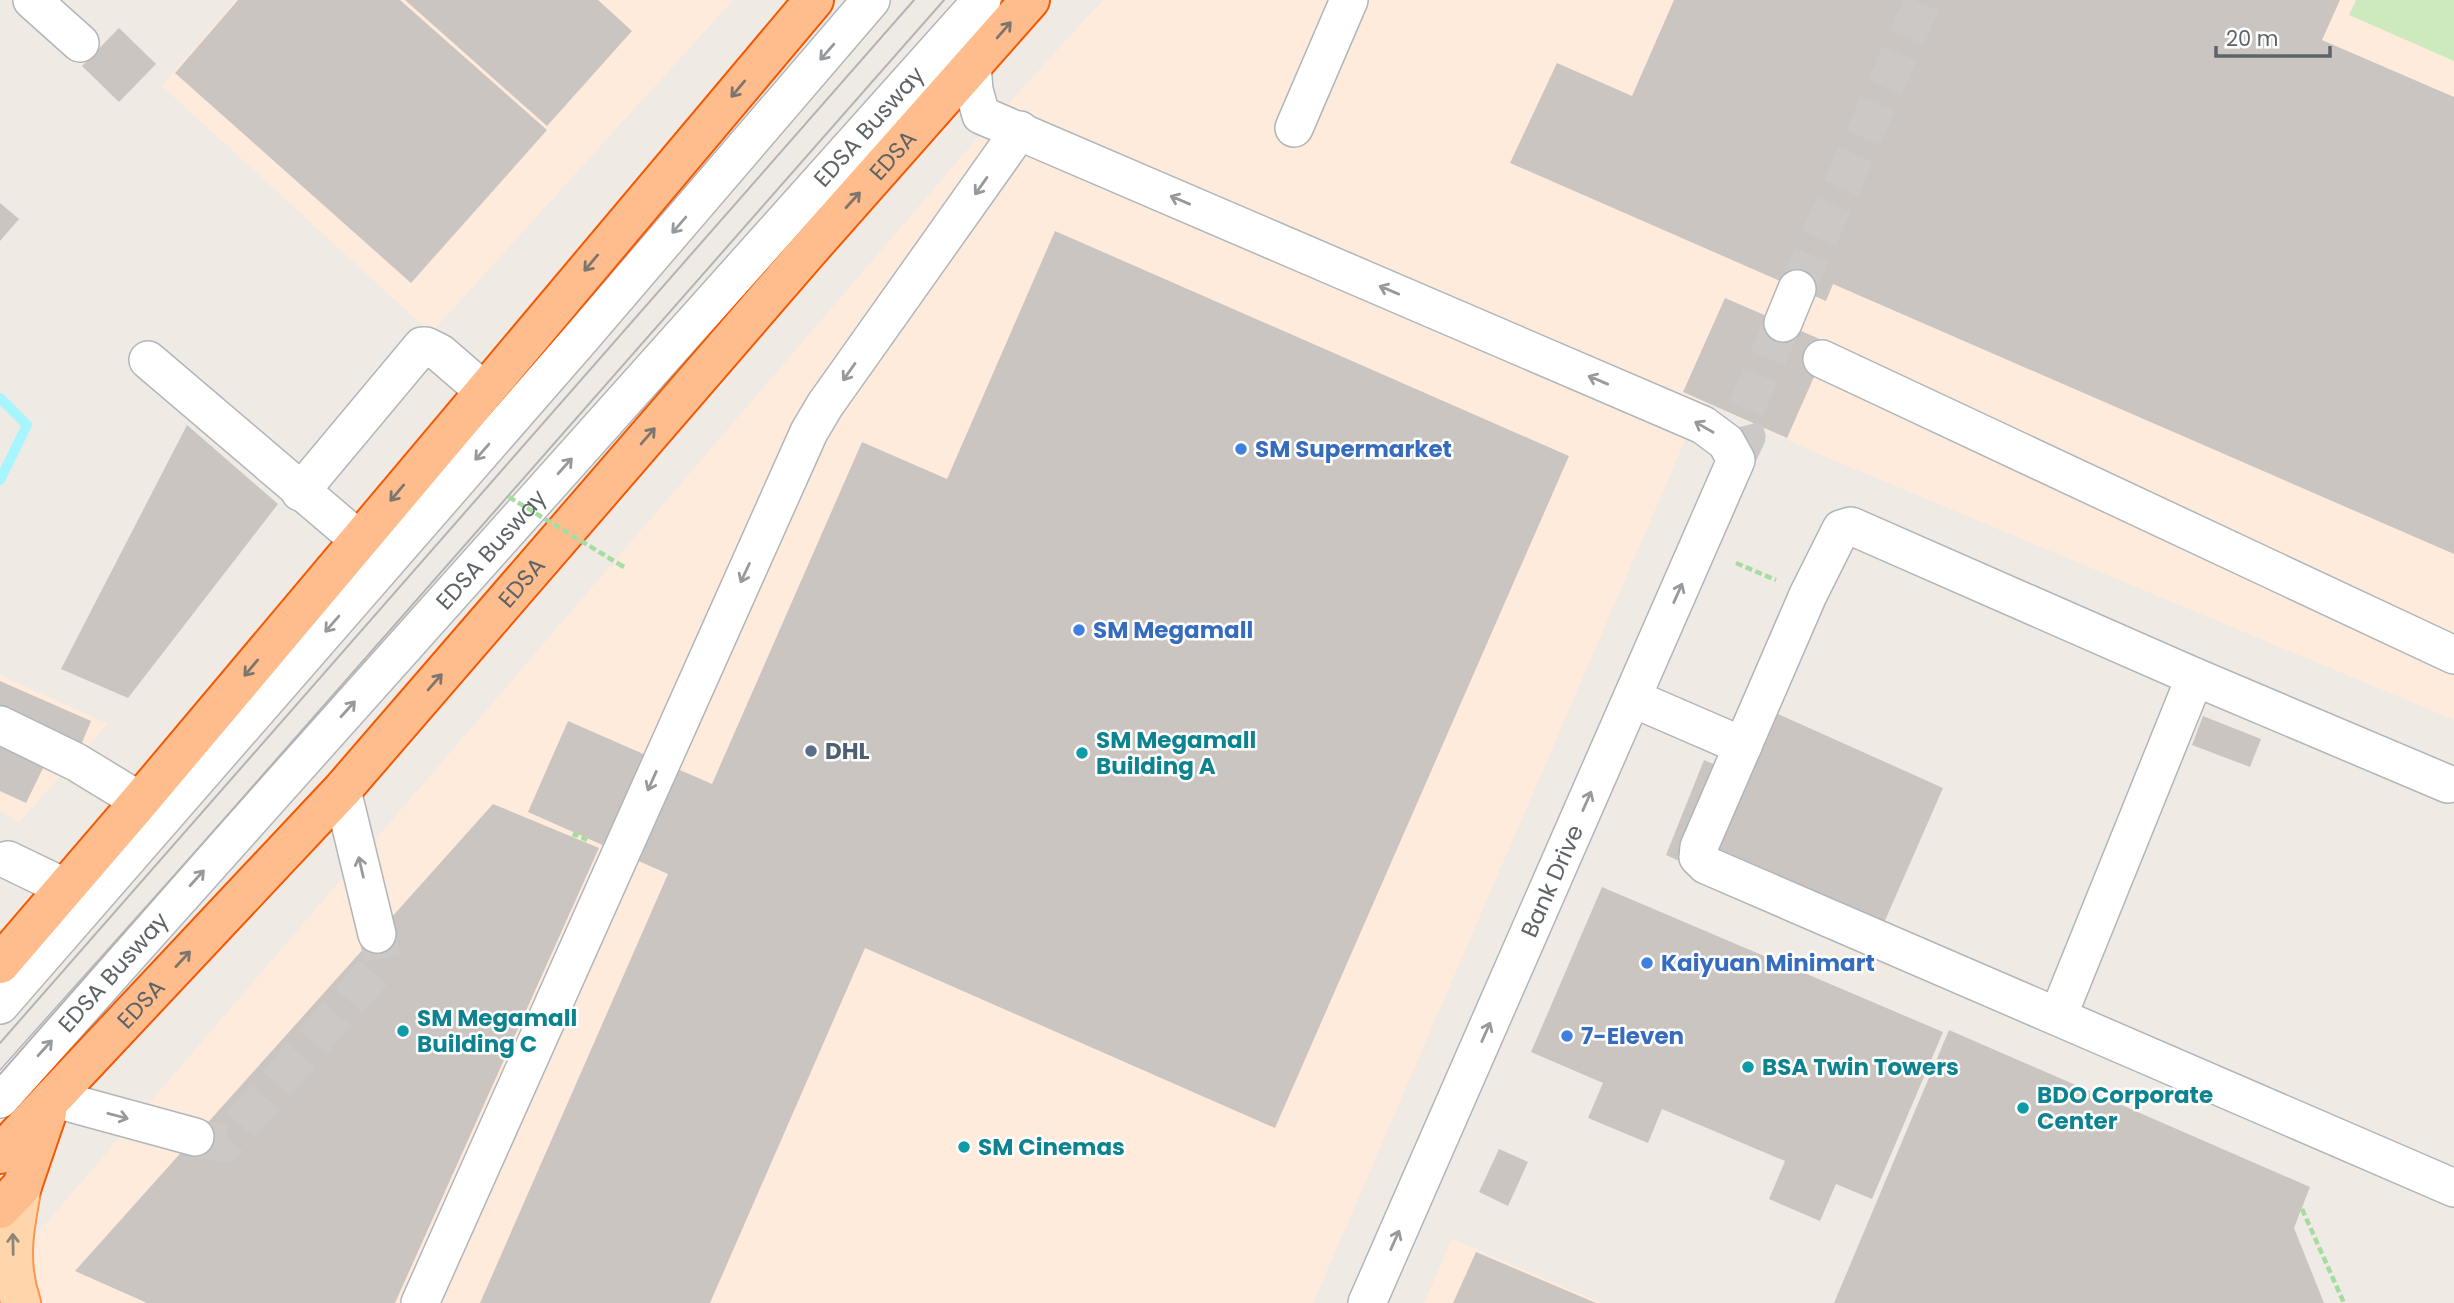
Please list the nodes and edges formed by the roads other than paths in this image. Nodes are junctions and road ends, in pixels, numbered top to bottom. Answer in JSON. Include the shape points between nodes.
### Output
{"nodes":[{"id":1,"x":32,"y":0,"type":"edge"},
{"id":2,"x":814,"y":0,"type":"edge"},
{"id":3,"x":871,"y":0,"type":"edge"},
{"id":4,"x":982,"y":0,"type":"edge"},
{"id":5,"x":1030,"y":0,"type":"edge"},
{"id":6,"x":1349,"y":0,"type":"edge"},
{"id":7,"x":80,"y":43,"type":"dead end"},
{"id":8,"x":972,"y":65,"type":"junction"},
{"id":9,"x":1294,"y":128,"type":"dead end"},
{"id":10,"x":1020,"y":131,"type":"junction"},
{"id":11,"x":1797,"y":289,"type":"tunnel mouth"},
{"id":12,"x":1783,"y":323,"type":"tunnel mouth"},
{"id":13,"x":1822,"y":359,"type":"dead end"},
{"id":14,"x":148,"y":360,"type":"dead end"},
{"id":15,"x":484,"y":391,"type":"junction"},
{"id":16,"x":300,"y":492,"type":"junction"},
{"id":17,"x":358,"y":540,"type":"junction"},
{"id":18,"x":2454,"y":655,"type":"edge"},
{"id":19,"x":2195,"y":677,"type":"junction"},
{"id":20,"x":1632,"y":698,"type":"junction"},
{"id":21,"x":0,"y":725,"type":"edge"},
{"id":22,"x":1743,"y":746,"type":"junction"},
{"id":23,"x":2448,"y":784,"type":"dead end"},
{"id":24,"x":342,"y":790,"type":"junction"},
{"id":25,"x":140,"y":801,"type":"junction"},
{"id":26,"x":8,"y":860,"type":"dead end"},
{"id":27,"x":66,"y":888,"type":"junction"},
{"id":28,"x":377,"y":934,"type":"tunnel mouth"},
{"id":29,"x":0,"y":964,"type":"edge"},
{"id":30,"x":0,"y":1005,"type":"edge"},
{"id":31,"x":2058,"y":1016,"type":"junction"},
{"id":32,"x":52,"y":1098,"type":"junction"},
{"id":33,"x":0,"y":1099,"type":"edge"},
{"id":34,"x":195,"y":1137,"type":"tunnel mouth"},
{"id":35,"x":0,"y":1154,"type":"edge"},
{"id":36,"x":2454,"y":1188,"type":"edge"},
{"id":37,"x":11,"y":1198,"type":"edge"},
{"id":38,"x":21,"y":1303,"type":"edge"},
{"id":39,"x":420,"y":1303,"type":"edge"},
{"id":40,"x":1367,"y":1303,"type":"edge"}],
"edges":[{"from":1,"to":7,"type":"street"},
{"from":2,"to":15,"type":"highway","one_way":true},
{"from":3,"to":30,"type":"street","one_way":true},
{"from":33,"to":4,"type":"street","name":"EDSA Busway","one_way":true,"via":[[518,502]]},
{"from":8,"to":5,"type":"highway","name":"EDSA","one_way":true},
{"from":6,"to":9,"type":"street"},
{"from":8,"to":10,"type":"street","via":[[981,115]]},
{"from":24,"to":8,"type":"highway","name":"EDSA","one_way":true},
{"from":20,"to":10,"type":"street","name":"Bank Drive","one_way":true,"via":[[1736,460],[1726,442],[1703,425]]},
{"from":10,"to":39,"type":"street","one_way":true,"via":[[809,432]]},
{"from":11,"to":12,"type":"street"},
{"from":13,"to":18,"type":"street"},
{"from":14,"to":16,"type":"street"},
{"from":15,"to":16,"type":"street","via":[[440,353],[422,346]]},
{"from":15,"to":17,"type":"highway","one_way":true},
{"from":16,"to":17,"type":"street"},
{"from":17,"to":25,"type":"highway","one_way":true},
{"from":19,"to":22,"type":"street","via":[[1851,526],[1841,529],[1835,539]]},
{"from":19,"to":23,"type":"street"},
{"from":19,"to":31,"type":"street"},
{"from":20,"to":22,"type":"street"},
{"from":40,"to":20,"type":"street","name":"Bank Drive","one_way":true},
{"from":21,"to":25,"type":"street","via":[[76,762]]},
{"from":22,"to":31,"type":"street","via":[[1699,847],[1698,857],[1706,865]]},
{"from":28,"to":24,"type":"street","one_way":true},
{"from":32,"to":24,"type":"highway","name":"EDSA","one_way":true},
{"from":25,"to":27,"type":"highway"},
{"from":26,"to":27,"type":"street"},
{"from":27,"to":29,"type":"highway"},
{"from":31,"to":36,"type":"street"},
{"from":32,"to":34,"type":"street","one_way":true},
{"from":32,"to":35,"type":"highway","name":"EDSA"},
{"from":32,"to":37,"type":"highway"},
{"from":38,"to":37,"type":"main road","one_way":true,"via":[[16,1290]]}]}
